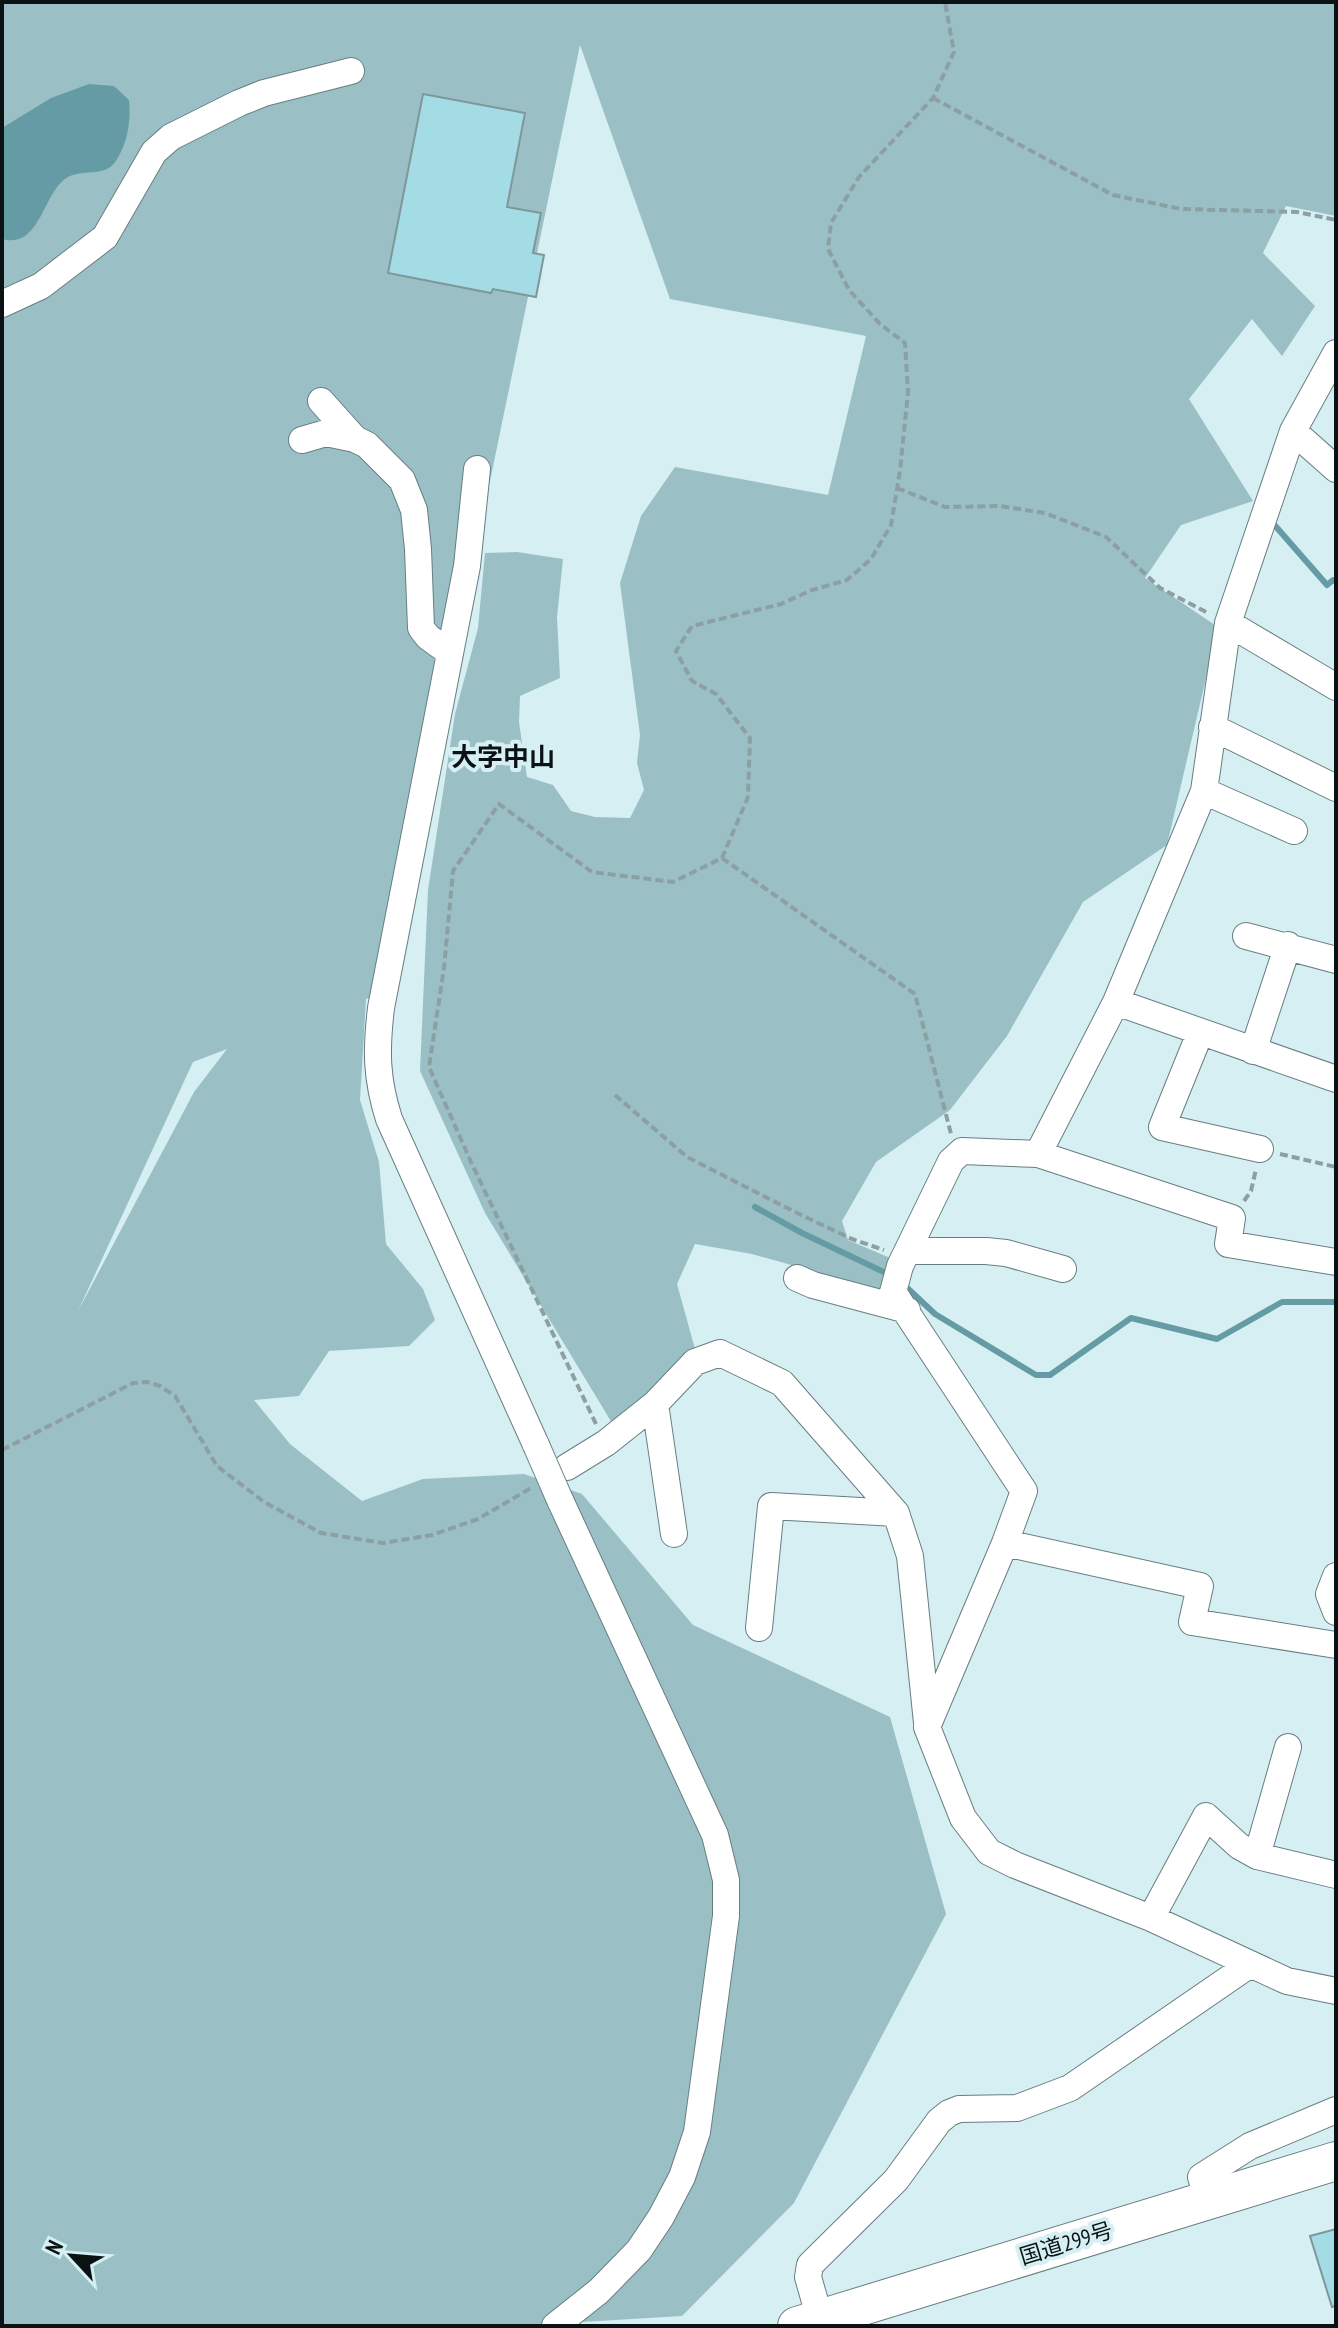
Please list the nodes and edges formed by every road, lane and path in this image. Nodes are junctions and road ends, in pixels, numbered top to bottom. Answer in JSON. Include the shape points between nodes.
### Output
{"nodes":[{"id":1,"x":945,"y":2,"type":"edge"},
{"id":2,"x":351,"y":71,"type":"dead end"},
{"id":3,"x":933,"y":98,"type":"junction"},
{"id":4,"x":1336,"y":220,"type":"edge"},
{"id":5,"x":2,"y":304,"type":"edge"},
{"id":6,"x":1332,"y":370,"type":"edge"},
{"id":7,"x":321,"y":401,"type":"dead end"},
{"id":8,"x":1293,"y":431,"type":"junction"},
{"id":9,"x":355,"y":439,"type":"junction"},
{"id":10,"x":302,"y":440,"type":"dead end"},
{"id":11,"x":477,"y":469,"type":"dead end"},
{"id":12,"x":1336,"y":469,"type":"edge"},
{"id":13,"x":897,"y":488,"type":"junction"},
{"id":14,"x":1228,"y":623,"type":"junction"},
{"id":15,"x":450,"y":653,"type":"junction"},
{"id":16,"x":1336,"y":687,"type":"edge"},
{"id":17,"x":1212,"y":727,"type":"junction"},
{"id":18,"x":1336,"y":788,"type":"edge"},
{"id":19,"x":1204,"y":791,"type":"junction"},
{"id":20,"x":1294,"y":831,"type":"dead end"},
{"id":21,"x":722,"y":858,"type":"junction"},
{"id":22,"x":1246,"y":936,"type":"dead end"},
{"id":23,"x":1288,"y":945,"type":"junction"},
{"id":24,"x":1336,"y":960,"type":"edge"},
{"id":25,"x":1116,"y":1002,"type":"junction"},
{"id":26,"x":1200,"y":1033,"type":"junction"},
{"id":27,"x":1253,"y":1051,"type":"junction"},
{"id":28,"x":1336,"y":1079,"type":"edge"},
{"id":29,"x":615,"y":1095,"type":"dead end"},
{"id":30,"x":1260,"y":1149,"type":"junction"},
{"id":31,"x":1038,"y":1154,"type":"junction"},
{"id":32,"x":957,"y":1156,"type":"junction"},
{"id":33,"x":1336,"y":1167,"type":"edge"},
{"id":34,"x":1232,"y":1218,"type":"junction"},
{"id":35,"x":906,"y":1254,"type":"junction"},
{"id":36,"x":1336,"y":1262,"type":"edge"},
{"id":37,"x":1063,"y":1269,"type":"dead end"},
{"id":38,"x":797,"y":1278,"type":"dead end"},
{"id":39,"x":907,"y":1310,"type":"junction"},
{"id":40,"x":655,"y":1404,"type":"junction"},
{"id":41,"x":606,"y":1443,"type":"junction"},
{"id":42,"x":2,"y":1450,"type":"edge"},
{"id":43,"x":567,"y":1467,"type":"joint"},
{"id":44,"x":896,"y":1513,"type":"junction"},
{"id":45,"x":674,"y":1534,"type":"dead end"},
{"id":46,"x":1005,"y":1543,"type":"junction"},
{"id":47,"x":1336,"y":1576,"type":"edge"},
{"id":48,"x":1336,"y":1612,"type":"edge"},
{"id":49,"x":759,"y":1628,"type":"dead end"},
{"id":50,"x":1336,"y":1645,"type":"edge"},
{"id":51,"x":927,"y":1727,"type":"junction"},
{"id":52,"x":1288,"y":1747,"type":"dead end"},
{"id":53,"x":1257,"y":1856,"type":"junction"},
{"id":54,"x":1336,"y":1875,"type":"edge"},
{"id":55,"x":1151,"y":1918,"type":"junction"},
{"id":56,"x":1249,"y":1965,"type":"junction"},
{"id":57,"x":1336,"y":1991,"type":"edge"},
{"id":58,"x":1336,"y":2110,"type":"edge"},
{"id":59,"x":1336,"y":2161,"type":"edge"},
{"id":60,"x":1208,"y":2200,"type":"junction"},
{"id":61,"x":808,"y":2322,"type":"edge"},
{"id":62,"x":555,"y":2326,"type":"edge"}],
"edges":[{"from":1,"to":3,"type":"path","via":[[954,52]]},
{"from":2,"to":5,"type":"street","via":[[264,93],[171,137],[154,152],[105,237],[41,286]]},
{"from":3,"to":4,"type":"path","via":[[1113,195],[1181,209],[1297,212]]},
{"from":3,"to":13,"type":"path","via":[[859,177],[831,223],[828,249],[849,290],[905,343],[908,392]]},
{"from":6,"to":8,"type":"street"},
{"from":7,"to":9,"type":"street"},
{"from":8,"to":12,"type":"street"},
{"from":8,"to":14,"type":"street"},
{"from":9,"to":10,"type":"street","via":[[326,433]]},
{"from":9,"to":15,"type":"street","via":[[402,480],[414,510],[421,628]]},
{"from":11,"to":15,"type":"street","via":[[467,566]]},
{"from":13,"to":14,"type":"path","via":[[945,507],[1000,506],[1045,513],[1106,537],[1160,588]]},
{"from":13,"to":21,"type":"path","via":[[891,525],[871,559],[847,580],[781,604],[692,626],[676,651],[692,681],[716,694],[750,738],[748,797]]},
{"from":14,"to":16,"type":"street"},
{"from":14,"to":17,"type":"street"},
{"from":15,"to":62,"type":"street","bridge":true,"via":[[381,1008],[376,1048],[380,1087],[389,1119],[715,1835],[726,1880],[726,1916],[697,2132],[682,2177],[639,2250]]},
{"from":17,"to":18,"type":"street"},
{"from":17,"to":19,"type":"street"},
{"from":19,"to":20,"type":"street"},
{"from":19,"to":25,"type":"street"},
{"from":21,"to":32,"type":"path","via":[[915,994]]},
{"from":21,"to":41,"type":"path","via":[[673,882],[592,872],[499,804],[453,871],[429,1067]]},
{"from":22,"to":23,"type":"street"},
{"from":23,"to":24,"type":"street"},
{"from":23,"to":27,"type":"street"},
{"from":25,"to":26,"type":"street"},
{"from":25,"to":31,"type":"street"},
{"from":26,"to":27,"type":"street"},
{"from":26,"to":30,"type":"street","via":[[1162,1127]]},
{"from":27,"to":28,"type":"street"},
{"from":29,"to":35,"type":"path","via":[[687,1157],[852,1239]]},
{"from":30,"to":33,"type":"path"},
{"from":30,"to":34,"type":"path","via":[[1251,1191]]},
{"from":31,"to":32,"type":"street","via":[[962,1151]]},
{"from":31,"to":34,"type":"street"},
{"from":32,"to":35,"type":"street"},
{"from":34,"to":36,"type":"street","via":[[1228,1244]]},
{"from":35,"to":37,"type":"street","via":[[986,1251]]},
{"from":35,"to":39,"type":"street","via":[[893,1292]]},
{"from":38,"to":39,"type":"street"},
{"from":39,"to":46,"type":"street","via":[[1024,1491]]},
{"from":40,"to":41,"type":"street"},
{"from":40,"to":44,"type":"street","via":[[695,1362],[720,1353],[782,1383]]},
{"from":40,"to":45,"type":"street"},
{"from":41,"to":43,"type":"street"},
{"from":42,"to":43,"type":"path","via":[[133,1383],[147,1382],[175,1396],[217,1466],[264,1502],[321,1533],[383,1543],[432,1535],[478,1519]]},
{"from":44,"to":49,"type":"street","via":[[771,1506]]},
{"from":44,"to":51,"type":"street","via":[[910,1556]]},
{"from":46,"to":50,"type":"street","via":[[1200,1586],[1192,1622]]},
{"from":46,"to":51,"type":"street"},
{"from":47,"to":48,"type":"street","via":[[1329,1594]]},
{"from":51,"to":55,"type":"street","via":[[963,1818],[989,1852]]},
{"from":52,"to":53,"type":"street"},
{"from":53,"to":54,"type":"street"},
{"from":53,"to":55,"type":"street","via":[[1206,1816]]},
{"from":55,"to":56,"type":"street"},
{"from":56,"to":57,"type":"street","via":[[1287,1981]]},
{"from":56,"to":61,"type":"street","via":[[1070,2088],[1017,2108],[959,2109],[939,2121],[896,2180],[810,2265]]},
{"from":58,"to":60,"type":"street","via":[[1250,2146],[1201,2177]]},
{"from":59,"to":60,"type":"highway","name":"国道299号"},
{"from":60,"to":61,"type":"highway","name":"国道299号"}]}
